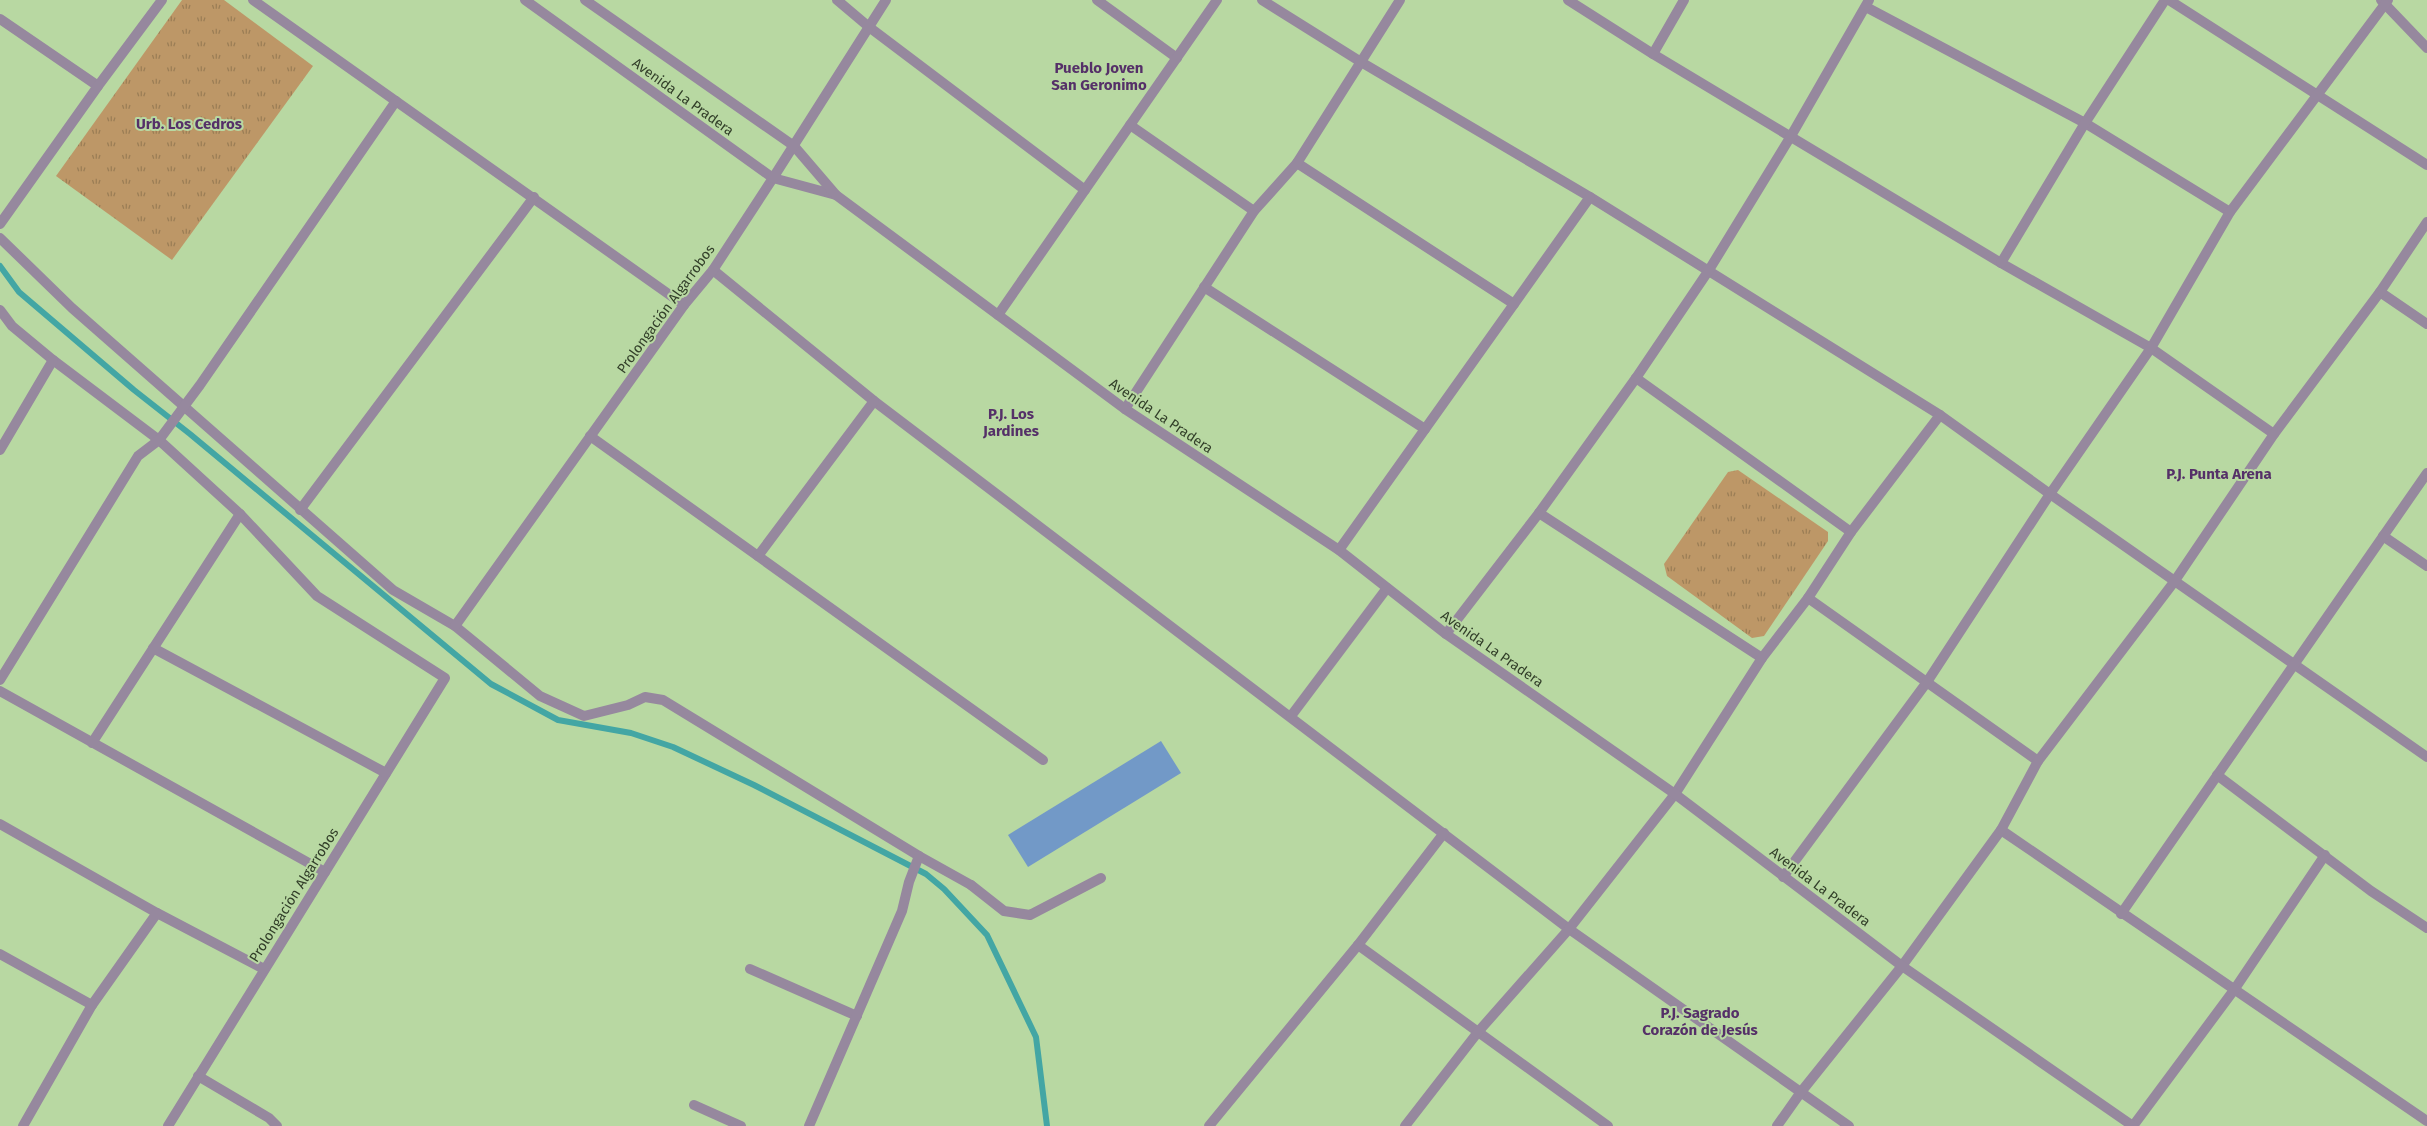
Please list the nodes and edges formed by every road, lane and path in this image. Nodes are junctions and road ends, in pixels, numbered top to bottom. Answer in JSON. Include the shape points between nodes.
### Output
{"nodes":[{"id":1,"x":162,"y":0,"type":"edge"},
{"id":2,"x":253,"y":0,"type":"edge"},
{"id":3,"x":525,"y":0,"type":"edge"},
{"id":4,"x":585,"y":0,"type":"edge"},
{"id":5,"x":836,"y":0,"type":"edge"},
{"id":6,"x":886,"y":0,"type":"edge"},
{"id":7,"x":1097,"y":0,"type":"edge"},
{"id":8,"x":1217,"y":0,"type":"edge"},
{"id":9,"x":1262,"y":0,"type":"edge"},
{"id":10,"x":1400,"y":0,"type":"edge"},
{"id":11,"x":1568,"y":0,"type":"edge"},
{"id":12,"x":1684,"y":0,"type":"edge"},
{"id":13,"x":2164,"y":0,"type":"edge"},
{"id":14,"x":2169,"y":0,"type":"edge"},
{"id":15,"x":2385,"y":1,"type":"edge"},
{"id":16,"x":1868,"y":3,"type":"edge"},
{"id":17,"x":0,"y":19,"type":"edge"},
{"id":18,"x":869,"y":27,"type":"junction"},
{"id":19,"x":2427,"y":48,"type":"edge"},
{"id":20,"x":1653,"y":54,"type":"junction"},
{"id":21,"x":1177,"y":58,"type":"junction"},
{"id":22,"x":1361,"y":62,"type":"junction"},
{"id":23,"x":98,"y":86,"type":"junction"},
{"id":24,"x":2316,"y":95,"type":"junction"},
{"id":25,"x":396,"y":101,"type":"junction"},
{"id":26,"x":2085,"y":123,"type":"junction"},
{"id":27,"x":1130,"y":125,"type":"junction"},
{"id":28,"x":1791,"y":136,"type":"junction"},
{"id":29,"x":794,"y":146,"type":"junction"},
{"id":30,"x":1297,"y":163,"type":"junction"},
{"id":31,"x":2427,"y":165,"type":"edge"},
{"id":32,"x":773,"y":178,"type":"junction"},
{"id":33,"x":1085,"y":190,"type":"junction"},
{"id":34,"x":836,"y":195,"type":"junction"},
{"id":35,"x":534,"y":197,"type":"junction"},
{"id":36,"x":1590,"y":197,"type":"junction"},
{"id":37,"x":1254,"y":210,"type":"junction"},
{"id":38,"x":2230,"y":212,"type":"junction"},
{"id":39,"x":2427,"y":222,"type":"edge"},
{"id":40,"x":0,"y":224,"type":"edge"},
{"id":41,"x":0,"y":238,"type":"edge"},
{"id":42,"x":2001,"y":263,"type":"junction"},
{"id":43,"x":713,"y":270,"type":"junction"},
{"id":44,"x":1709,"y":270,"type":"junction"},
{"id":45,"x":1204,"y":287,"type":"junction"},
{"id":46,"x":2380,"y":292,"type":"junction"},
{"id":47,"x":1514,"y":304,"type":"junction"},
{"id":48,"x":684,"y":305,"type":"junction"},
{"id":49,"x":0,"y":310,"type":"edge"},
{"id":50,"x":998,"y":315,"type":"junction"},
{"id":51,"x":2427,"y":324,"type":"edge"},
{"id":52,"x":2151,"y":348,"type":"junction"},
{"id":53,"x":53,"y":360,"type":"junction"},
{"id":54,"x":1636,"y":378,"type":"junction"},
{"id":55,"x":874,"y":401,"type":"junction"},
{"id":56,"x":1125,"y":409,"type":"junction"},
{"id":57,"x":182,"y":410,"type":"junction"},
{"id":58,"x":1940,"y":415,"type":"junction"},
{"id":59,"x":1425,"y":429,"type":"junction"},
{"id":60,"x":2274,"y":434,"type":"junction"},
{"id":61,"x":590,"y":436,"type":"junction"},
{"id":62,"x":161,"y":437,"type":"junction"},
{"id":63,"x":0,"y":450,"type":"edge"},
{"id":64,"x":2427,"y":473,"type":"edge"},
{"id":65,"x":2050,"y":494,"type":"junction"},
{"id":66,"x":300,"y":510,"type":"junction"},
{"id":67,"x":1539,"y":513,"type":"junction"},
{"id":68,"x":240,"y":514,"type":"junction"},
{"id":69,"x":1851,"y":532,"type":"junction"},
{"id":70,"x":2383,"y":536,"type":"junction"},
{"id":71,"x":1339,"y":550,"type":"junction"},
{"id":72,"x":758,"y":556,"type":"junction"},
{"id":73,"x":2427,"y":566,"type":"edge"},
{"id":74,"x":2174,"y":582,"type":"junction"},
{"id":75,"x":1387,"y":588,"type":"junction"},
{"id":76,"x":1808,"y":598,"type":"junction"},
{"id":77,"x":455,"y":626,"type":"junction"},
{"id":78,"x":1446,"y":634,"type":"junction"},
{"id":79,"x":154,"y":648,"type":"junction"},
{"id":80,"x":1762,"y":658,"type":"junction"},
{"id":81,"x":2294,"y":664,"type":"junction"},
{"id":82,"x":0,"y":680,"type":"edge"},
{"id":83,"x":1927,"y":682,"type":"junction"},
{"id":84,"x":0,"y":691,"type":"edge"},
{"id":85,"x":1291,"y":716,"type":"junction"},
{"id":86,"x":92,"y":743,"type":"junction"},
{"id":87,"x":2427,"y":757,"type":"edge"},
{"id":88,"x":1043,"y":760,"type":"dead end"},
{"id":89,"x":2038,"y":761,"type":"junction"},
{"id":90,"x":386,"y":773,"type":"junction"},
{"id":91,"x":2217,"y":775,"type":"junction"},
{"id":92,"x":1676,"y":794,"type":"junction"},
{"id":93,"x":0,"y":824,"type":"edge"},
{"id":94,"x":2001,"y":830,"type":"junction"},
{"id":95,"x":1444,"y":833,"type":"junction"},
{"id":96,"x":2324,"y":855,"type":"junction"},
{"id":97,"x":919,"y":858,"type":"junction"},
{"id":98,"x":325,"y":872,"type":"junction"},
{"id":99,"x":1783,"y":877,"type":"junction"},
{"id":100,"x":1101,"y":878,"type":"dead end"},
{"id":101,"x":157,"y":913,"type":"junction"},
{"id":102,"x":2120,"y":914,"type":"junction"},
{"id":103,"x":2427,"y":928,"type":"edge"},
{"id":104,"x":1568,"y":929,"type":"junction"},
{"id":105,"x":1358,"y":945,"type":"junction"},
{"id":106,"x":0,"y":954,"type":"edge"},
{"id":107,"x":1902,"y":966,"type":"junction"},
{"id":108,"x":264,"y":969,"type":"junction"},
{"id":109,"x":750,"y":969,"type":"dead end"},
{"id":110,"x":2234,"y":990,"type":"junction"},
{"id":111,"x":92,"y":1005,"type":"junction"},
{"id":112,"x":856,"y":1016,"type":"junction"},
{"id":113,"x":1478,"y":1032,"type":"junction"},
{"id":114,"x":198,"y":1076,"type":"junction"},
{"id":115,"x":1801,"y":1092,"type":"junction"},
{"id":116,"x":694,"y":1105,"type":"dead end"},
{"id":117,"x":2427,"y":1121,"type":"edge"},
{"id":118,"x":23,"y":1126,"type":"edge"},
{"id":119,"x":168,"y":1126,"type":"edge"},
{"id":120,"x":277,"y":1126,"type":"edge"},
{"id":121,"x":741,"y":1126,"type":"edge"},
{"id":122,"x":809,"y":1126,"type":"edge"},
{"id":123,"x":1209,"y":1126,"type":"edge"},
{"id":124,"x":1405,"y":1126,"type":"edge"},
{"id":125,"x":1608,"y":1126,"type":"edge"},
{"id":126,"x":1777,"y":1126,"type":"edge"},
{"id":127,"x":1849,"y":1126,"type":"edge"},
{"id":128,"x":2133,"y":1126,"type":"edge"}],
"edges":[{"from":1,"to":23,"type":"street"},
{"from":2,"to":25,"type":"street"},
{"from":3,"to":32,"type":"street","name":"Avenida La Pradera"},
{"from":4,"to":29,"type":"street","name":"Avenida La Pradera"},
{"from":5,"to":18,"type":"street"},
{"from":6,"to":18,"type":"street","name":"Prolongación Algarrobos"},
{"from":7,"to":21,"type":"street"},
{"from":8,"to":21,"type":"street"},
{"from":9,"to":22,"type":"street"},
{"from":10,"to":22,"type":"street"},
{"from":11,"to":20,"type":"street"},
{"from":12,"to":20,"type":"street"},
{"from":13,"to":26,"type":"street"},
{"from":14,"to":24,"type":"street"},
{"from":15,"to":19,"type":"street"},
{"from":15,"to":24,"type":"street"},
{"from":16,"to":26,"type":"street"},
{"from":16,"to":28,"type":"street"},
{"from":17,"to":23,"type":"street"},
{"from":18,"to":29,"type":"street","name":"Prolongación Algarrobos"},
{"from":18,"to":33,"type":"street"},
{"from":20,"to":28,"type":"street"},
{"from":21,"to":27,"type":"street"},
{"from":22,"to":30,"type":"street"},
{"from":22,"to":36,"type":"street"},
{"from":23,"to":40,"type":"street"},
{"from":24,"to":31,"type":"street"},
{"from":24,"to":38,"type":"street"},
{"from":25,"to":35,"type":"street"},
{"from":25,"to":57,"type":"street"},
{"from":26,"to":38,"type":"street"},
{"from":26,"to":42,"type":"street"},
{"from":27,"to":33,"type":"street"},
{"from":27,"to":37,"type":"street"},
{"from":28,"to":42,"type":"street"},
{"from":28,"to":44,"type":"street"},
{"from":29,"to":32,"type":"street","name":"Prolongación Algarrobos"},
{"from":29,"to":34,"type":"street","name":"Avenida La Pradera"},
{"from":30,"to":37,"type":"street"},
{"from":30,"to":47,"type":"street"},
{"from":32,"to":34,"type":"street","name":"Avenida La Pradera"},
{"from":32,"to":43,"type":"street","name":"Prolongación Algarrobos"},
{"from":33,"to":50,"type":"street"},
{"from":34,"to":50,"type":"street","name":"Avenida La Pradera"},
{"from":35,"to":48,"type":"street"},
{"from":35,"to":66,"type":"street"},
{"from":36,"to":44,"type":"street"},
{"from":36,"to":47,"type":"street"},
{"from":37,"to":45,"type":"street"},
{"from":38,"to":52,"type":"street"},
{"from":39,"to":46,"type":"street"},
{"from":41,"to":57,"type":"street"},
{"from":42,"to":52,"type":"street"},
{"from":43,"to":48,"type":"street","name":"Prolongación Algarrobos"},
{"from":43,"to":55,"type":"street"},
{"from":44,"to":54,"type":"street"},
{"from":44,"to":58,"type":"street"},
{"from":45,"to":56,"type":"street"},
{"from":45,"to":59,"type":"street"},
{"from":46,"to":51,"type":"street"},
{"from":46,"to":60,"type":"street"},
{"from":47,"to":59,"type":"street"},
{"from":48,"to":61,"type":"street","name":"Prolongación Algarrobos"},
{"from":49,"to":53,"type":"street","via":[[12,326]]},
{"from":50,"to":56,"type":"street","name":"Avenida La Pradera"},
{"from":52,"to":60,"type":"street"},
{"from":52,"to":65,"type":"street"},
{"from":53,"to":62,"type":"street"},
{"from":53,"to":63,"type":"street"},
{"from":54,"to":67,"type":"street"},
{"from":54,"to":69,"type":"street"},
{"from":55,"to":72,"type":"street"},
{"from":55,"to":85,"type":"street"},
{"from":56,"to":71,"type":"street","name":"Avenida La Pradera"},
{"from":57,"to":62,"type":"street"},
{"from":57,"to":66,"type":"street"},
{"from":58,"to":65,"type":"street"},
{"from":58,"to":69,"type":"street"},
{"from":59,"to":71,"type":"street"},
{"from":60,"to":74,"type":"street"},
{"from":61,"to":72,"type":"street"},
{"from":61,"to":77,"type":"street","name":"Prolongación Algarrobos"},
{"from":62,"to":68,"type":"street"},
{"from":62,"to":82,"type":"street","via":[[138,456]]},
{"from":64,"to":70,"type":"street"},
{"from":65,"to":74,"type":"street"},
{"from":65,"to":83,"type":"street"},
{"from":66,"to":77,"type":"street","via":[[394,590]]},
{"from":67,"to":78,"type":"street"},
{"from":67,"to":80,"type":"street"},
{"from":68,"to":79,"type":"street"},
{"from":68,"to":90,"type":"street","name":"Prolongación Algarrobos","via":[[317,596],[445,678]]},
{"from":69,"to":76,"type":"street"},
{"from":70,"to":73,"type":"street"},
{"from":70,"to":81,"type":"street"},
{"from":71,"to":75,"type":"street","name":"Avenida La Pradera"},
{"from":72,"to":88,"type":"street"},
{"from":74,"to":81,"type":"street"},
{"from":74,"to":89,"type":"street"},
{"from":75,"to":78,"type":"street","name":"Avenida La Pradera"},
{"from":75,"to":85,"type":"street"},
{"from":76,"to":80,"type":"street"},
{"from":76,"to":83,"type":"street"},
{"from":77,"to":97,"type":"street","via":[[540,696],[584,716],[628,705],[645,697],[663,700]]},
{"from":78,"to":92,"type":"street","name":"Avenida La Pradera"},
{"from":79,"to":86,"type":"street"},
{"from":79,"to":90,"type":"street"},
{"from":80,"to":92,"type":"street"},
{"from":81,"to":87,"type":"street"},
{"from":81,"to":91,"type":"street"},
{"from":83,"to":89,"type":"street"},
{"from":83,"to":99,"type":"street"},
{"from":84,"to":86,"type":"street"},
{"from":85,"to":95,"type":"street"},
{"from":86,"to":98,"type":"street"},
{"from":89,"to":94,"type":"street"},
{"from":90,"to":98,"type":"street","name":"Prolongación Algarrobos"},
{"from":91,"to":96,"type":"street"},
{"from":91,"to":102,"type":"street"},
{"from":92,"to":99,"type":"street","name":"Avenida La Pradera"},
{"from":92,"to":104,"type":"street"},
{"from":93,"to":101,"type":"street"},
{"from":94,"to":102,"type":"street"},
{"from":94,"to":107,"type":"street"},
{"from":95,"to":104,"type":"street"},
{"from":95,"to":105,"type":"street"},
{"from":96,"to":103,"type":"street"},
{"from":96,"to":110,"type":"street"},
{"from":97,"to":100,"type":"street","via":[[971,885],[1004,911],[1030,915]]},
{"from":97,"to":112,"type":"street","via":[[902,912]]},
{"from":98,"to":108,"type":"street","name":"Prolongación Algarrobos"},
{"from":99,"to":107,"type":"street","name":"Avenida La Pradera"},
{"from":101,"to":108,"type":"street"},
{"from":101,"to":111,"type":"street"},
{"from":102,"to":110,"type":"street"},
{"from":104,"to":113,"type":"street"},
{"from":104,"to":115,"type":"street"},
{"from":105,"to":113,"type":"street"},
{"from":105,"to":123,"type":"street"},
{"from":106,"to":111,"type":"street"},
{"from":107,"to":115,"type":"street"},
{"from":107,"to":128,"type":"street","name":"Avenida La Pradera"},
{"from":108,"to":114,"type":"street","name":"Prolongación Algarrobos"},
{"from":109,"to":112,"type":"street"},
{"from":110,"to":117,"type":"street"},
{"from":110,"to":128,"type":"street"},
{"from":111,"to":118,"type":"street"},
{"from":112,"to":122,"type":"street"},
{"from":113,"to":124,"type":"street"},
{"from":113,"to":125,"type":"street"},
{"from":114,"to":119,"type":"street","name":"Prolongación Algarrobos"},
{"from":114,"to":120,"type":"street"},
{"from":115,"to":126,"type":"street"},
{"from":115,"to":127,"type":"street"},
{"from":116,"to":121,"type":"street"}]}
